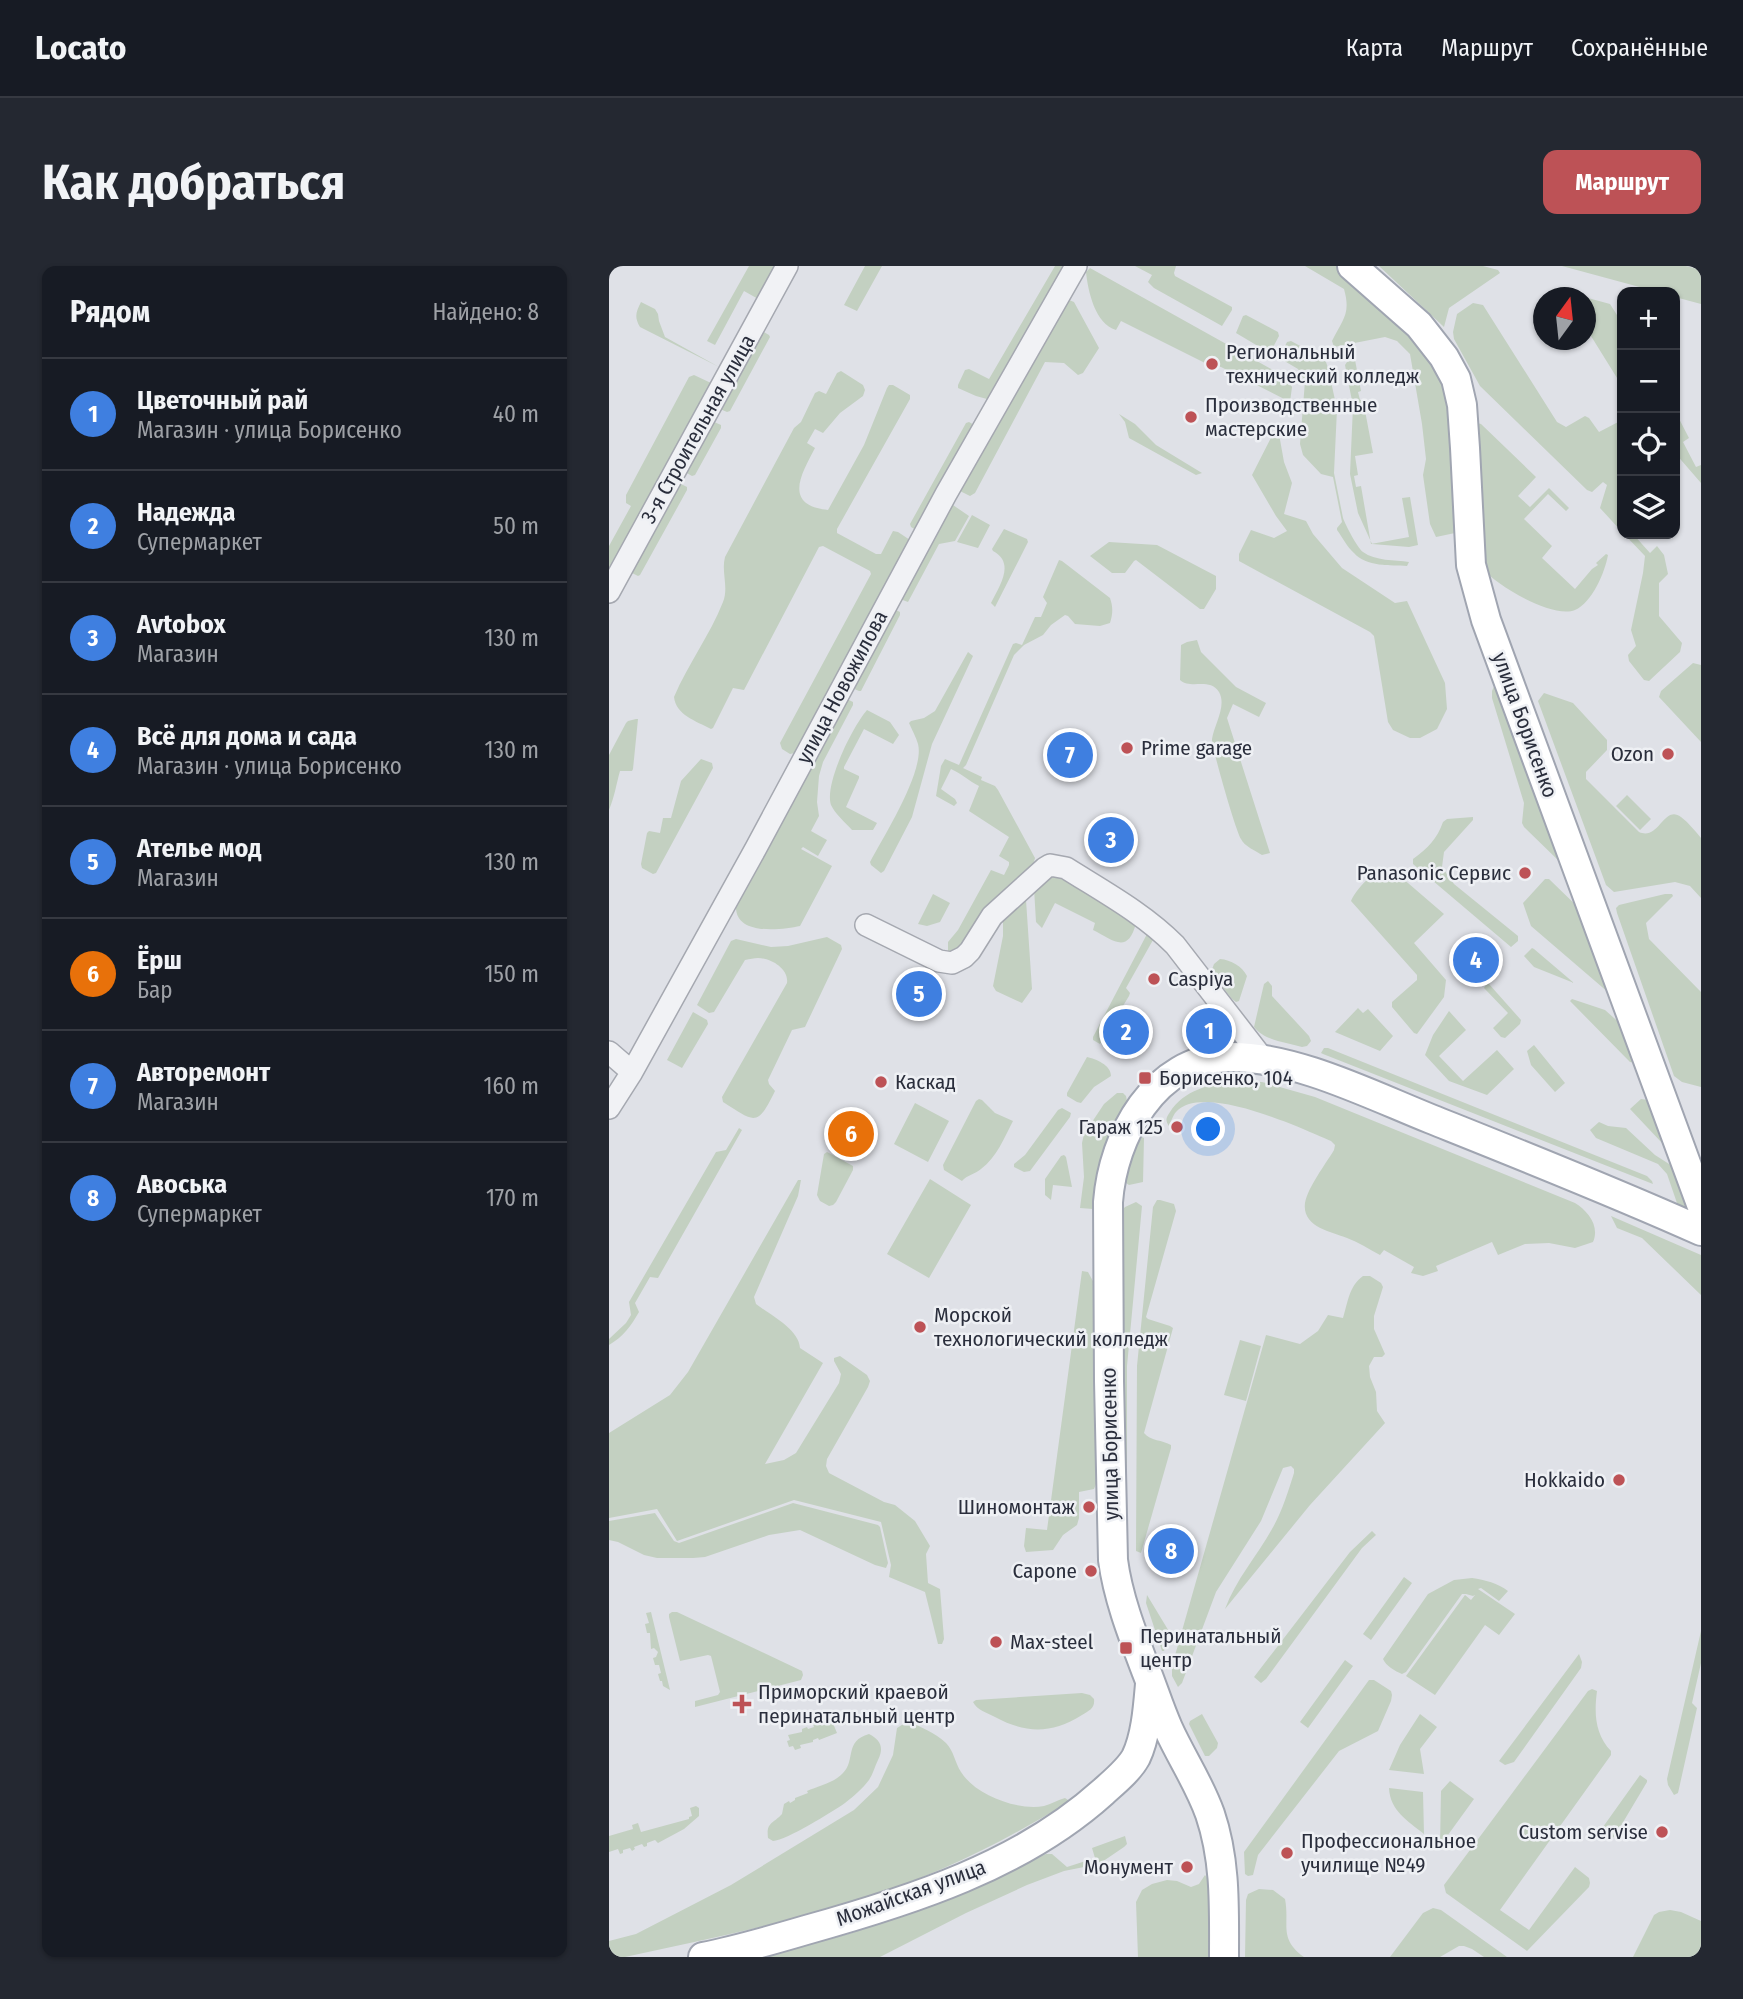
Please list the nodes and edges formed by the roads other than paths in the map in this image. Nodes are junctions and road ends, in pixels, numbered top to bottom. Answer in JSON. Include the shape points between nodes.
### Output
{"nodes":[{"id":1,"x":787,"y":266,"type":"edge"},
{"id":2,"x":1076,"y":266,"type":"edge"},
{"id":3,"x":1352,"y":266,"type":"edge"},
{"id":4,"x":609,"y":592,"type":"edge"},
{"id":5,"x":866,"y":925,"type":"dead end"},
{"id":6,"x":609,"y":1052,"type":"edge"},
{"id":7,"x":1264,"y":1060,"type":"junction"},
{"id":8,"x":632,"y":1072,"type":"junction"},
{"id":9,"x":609,"y":1108,"type":"edge"},
{"id":10,"x":1701,"y":1204,"type":"edge"},
{"id":11,"x":1701,"y":1231,"type":"edge"},
{"id":12,"x":1150,"y":1681,"type":"junction"},
{"id":13,"x":1135,"y":1757,"type":"junction"},
{"id":14,"x":1183,"y":1758,"type":"junction"},
{"id":15,"x":703,"y":1957,"type":"edge"},
{"id":16,"x":1224,"y":1957,"type":"edge"}],
"edges":[{"from":1,"to":4,"type":"street","name":"3-я Строительная улица"},
{"from":2,"to":8,"type":"street","name":"улица Новожилова","via":[[946,494]]},
{"from":3,"to":10,"type":"main road","name":"улица Борисенко","via":[[1419,325],[1456,379],[1462,405],[1471,565],[1479,598]]},
{"from":5,"to":7,"type":"street","via":[[952,963],[964,957],[992,916],[1045,868],[1066,868],[1163,932]]},
{"from":6,"to":8,"type":"street"},
{"from":7,"to":11,"type":"main road","name":"улица Борисенко","via":[[1322,1076]]},
{"from":7,"to":12,"type":"main road","name":"улица Борисенко","via":[[1228,1057],[1206,1061],[1181,1069],[1156,1087],[1123,1139],[1109,1185],[1113,1560]]},
{"from":8,"to":9,"type":"street","name":"улица Новожилова"},
{"from":12,"to":13,"type":"main road","name":"Можайская улица"},
{"from":12,"to":14,"type":"main road","name":"улица Борисенко"},
{"from":13,"to":14,"type":"main road","via":[[1156,1751]]},
{"from":13,"to":15,"type":"main road","name":"Можайская улица","via":[[1092,1802],[1005,1858],[853,1917]]},
{"from":14,"to":16,"type":"main road","name":"улица Борисенко","via":[[1210,1814],[1218,1847]]}]}
